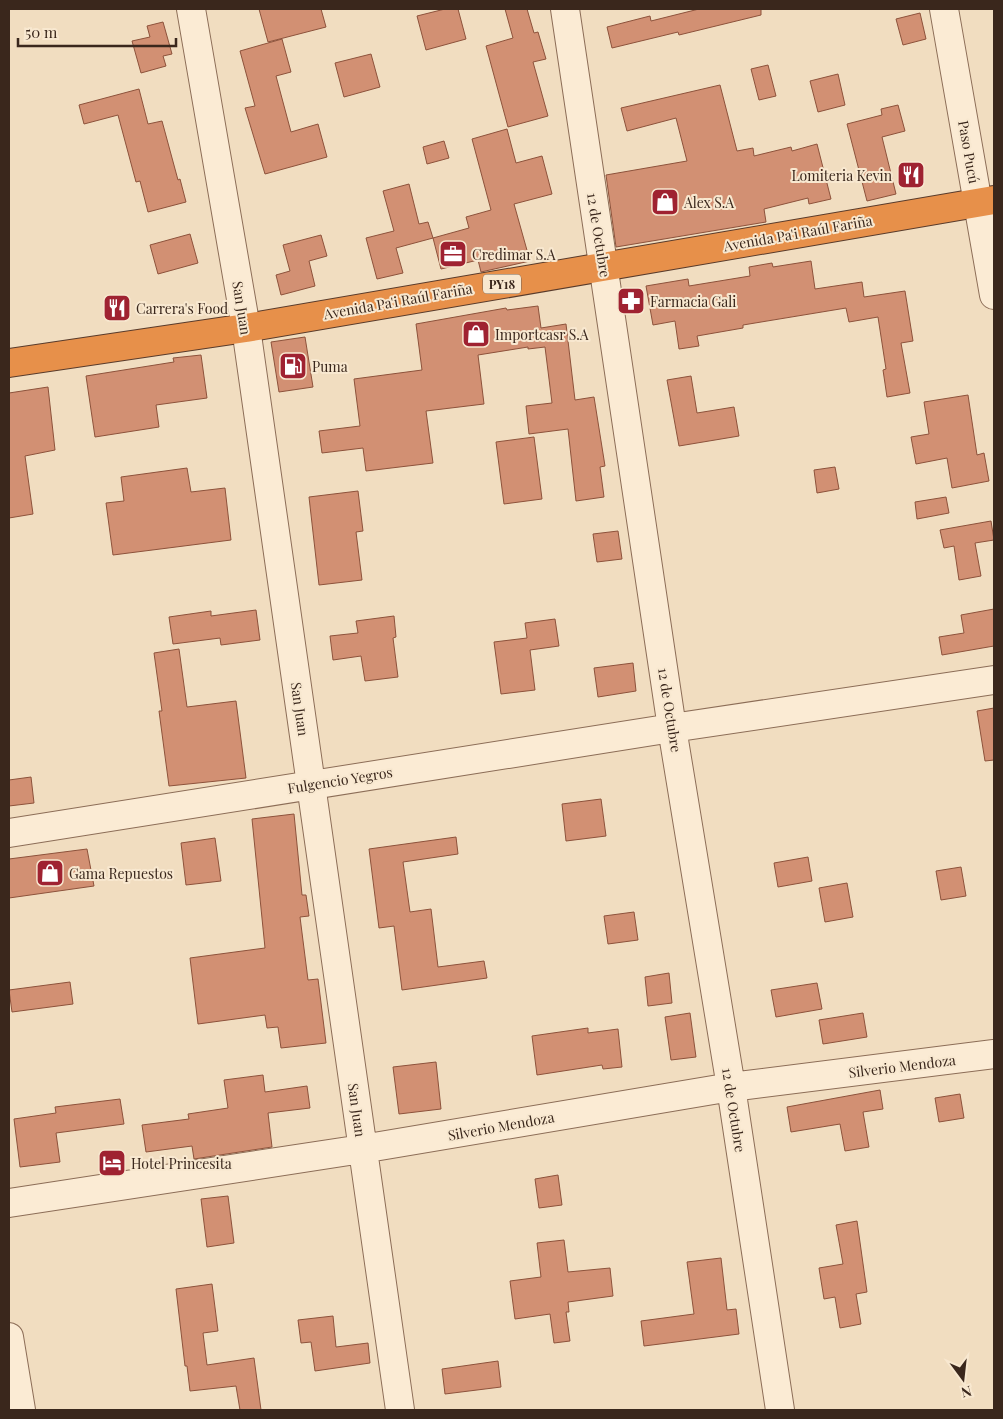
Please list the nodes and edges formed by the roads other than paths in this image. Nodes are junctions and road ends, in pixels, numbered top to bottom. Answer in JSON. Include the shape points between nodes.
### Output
{"nodes":[{"id":1,"x":191,"y":9,"type":"edge"},
{"id":2,"x":565,"y":9,"type":"edge"},
{"id":3,"x":944,"y":9,"type":"edge"},
{"id":4,"x":986,"y":201,"type":"edge"},
{"id":5,"x":604,"y":266,"type":"junction"},
{"id":6,"x":994,"y":295,"type":"edge"},
{"id":7,"x":246,"y":328,"type":"junction"},
{"id":8,"x":9,"y":363,"type":"edge"},
{"id":9,"x":994,"y":680,"type":"edge"},
{"id":10,"x":672,"y":728,"type":"junction"},
{"id":11,"x":311,"y":784,"type":"junction"},
{"id":12,"x":9,"y":833,"type":"edge"},
{"id":13,"x":994,"y":1054,"type":"edge"},
{"id":14,"x":731,"y":1088,"type":"junction"},
{"id":15,"x":362,"y":1149,"type":"junction"},
{"id":16,"x":9,"y":1203,"type":"edge"},
{"id":17,"x":9,"y":1337,"type":"edge"},
{"id":18,"x":21,"y":1410,"type":"edge"},
{"id":19,"x":400,"y":1410,"type":"edge"},
{"id":20,"x":780,"y":1410,"type":"edge"}],
"edges":[{"from":1,"to":7,"type":"street","name":"San Juan"},
{"from":2,"to":5,"type":"street","name":"12 de Octubre"},
{"from":3,"to":4,"type":"street","name":"Paso Pucú"},
{"from":4,"to":5,"type":"highway","name":"Avenida Pa'i Raúl Fariña","number":"PY18"},
{"from":4,"to":6,"type":"street","name":"Paso Pucú"},
{"from":5,"to":7,"type":"highway","name":"Avenida Pa'i Raúl Fariña","number":"PY18"},
{"from":5,"to":10,"type":"street","name":"12 de Octubre"},
{"from":7,"to":8,"type":"highway","name":"Avenida Pa'i Raúl Fariña","number":"PY18"},
{"from":7,"to":11,"type":"street","name":"San Juan"},
{"from":9,"to":10,"type":"street","name":"Fulgencio Yegros"},
{"from":10,"to":11,"type":"street","name":"Fulgencio Yegros"},
{"from":10,"to":14,"type":"street","name":"12 de Octubre"},
{"from":11,"to":12,"type":"street","name":"Fulgencio Yegros"},
{"from":11,"to":15,"type":"street","name":"San Juan"},
{"from":13,"to":14,"type":"street","name":"Silverio Mendoza"},
{"from":14,"to":15,"type":"street","name":"Silverio Mendoza"},
{"from":14,"to":20,"type":"street","name":"12 de Octubre"},
{"from":15,"to":16,"type":"street","name":"Silverio Mendoza"},
{"from":15,"to":19,"type":"street","name":"San Juan"},
{"from":17,"to":18,"type":"street"}]}
